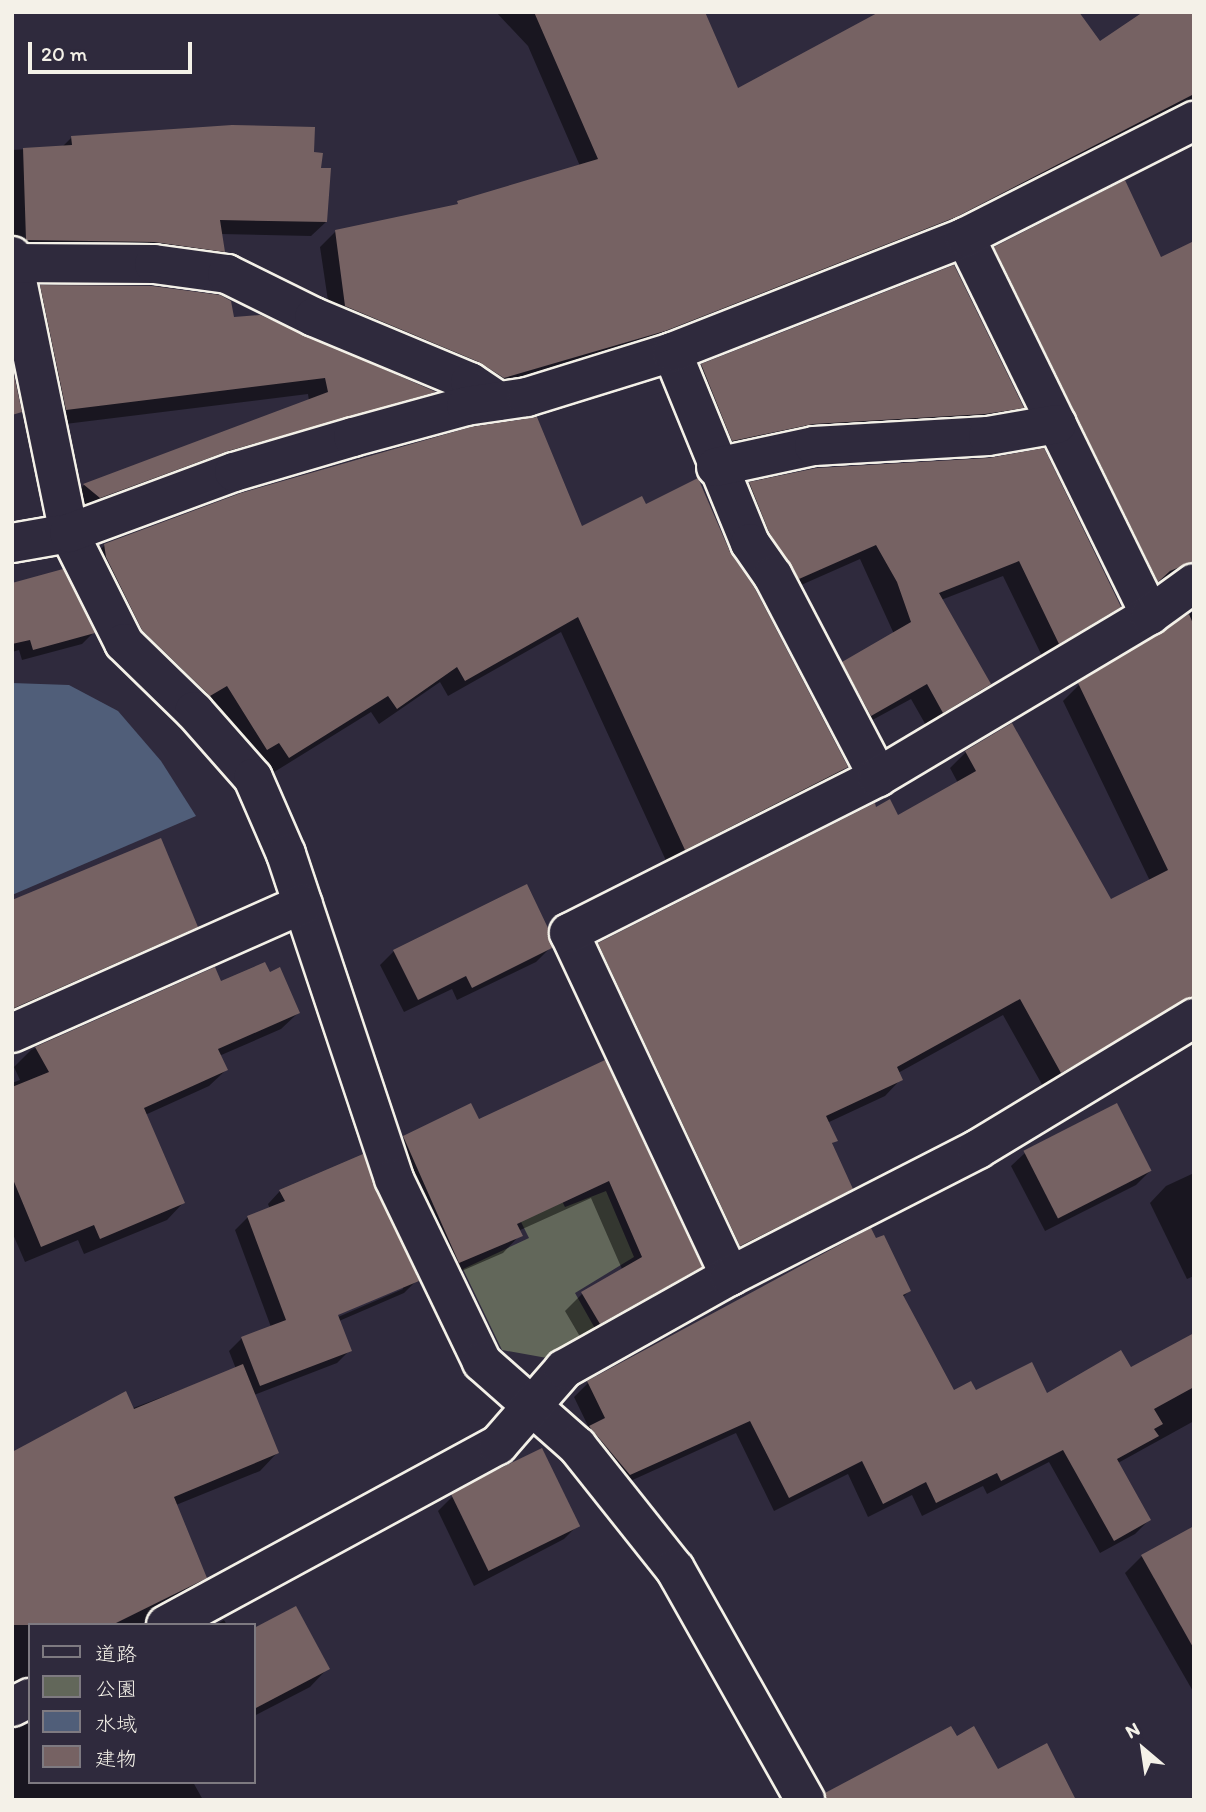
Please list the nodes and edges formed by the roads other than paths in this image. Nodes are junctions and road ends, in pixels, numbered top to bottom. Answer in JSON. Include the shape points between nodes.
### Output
{"nodes":[{"id":1,"x":1194,"y":121,"type":"edge"},
{"id":2,"x":965,"y":237,"type":"junction"},
{"id":3,"x":13,"y":261,"type":"edge"},
{"id":4,"x":672,"y":352,"type":"junction"},
{"id":5,"x":498,"y":401,"type":"junction"},
{"id":6,"x":1057,"y":424,"type":"junction"},
{"id":7,"x":716,"y":467,"type":"junction"},
{"id":8,"x":69,"y":533,"type":"junction"},
{"id":9,"x":12,"y":543,"type":"edge"},
{"id":10,"x":1194,"y":583,"type":"edge"},
{"id":11,"x":1150,"y":615,"type":"junction"},
{"id":12,"x":878,"y":777,"type":"junction"},
{"id":13,"x":303,"y":904,"type":"junction"},
{"id":14,"x":1194,"y":1018,"type":"edge"},
{"id":15,"x":12,"y":1033,"type":"edge"},
{"id":16,"x":730,"y":1276,"type":"junction"},
{"id":17,"x":531,"y":1402,"type":"junction"},
{"id":18,"x":170,"y":1623,"type":"edge"},
{"id":19,"x":28,"y":1699,"type":"edge"},
{"id":20,"x":12,"y":1707,"type":"edge"},
{"id":21,"x":805,"y":1800,"type":"edge"}],
"edges":[{"from":1,"to":2,"type":"street"},
{"from":2,"to":4,"type":"street"},
{"from":2,"to":6,"type":"street"},
{"from":3,"to":5,"type":"street","via":[[154,264],[227,274],[314,317],[470,382]]},
{"from":3,"to":8,"type":"street"},
{"from":4,"to":5,"type":"street","via":[[527,397]]},
{"from":4,"to":7,"type":"street"},
{"from":5,"to":8,"type":"street","via":[[234,472]]},
{"from":6,"to":7,"type":"street","via":[[988,436],[814,446]]},
{"from":6,"to":11,"type":"street"},
{"from":7,"to":12,"type":"street","via":[[750,543],[773,576]]},
{"from":8,"to":9,"type":"street"},
{"from":8,"to":13,"type":"street","via":[[124,643],[194,711],[253,778]]},
{"from":10,"to":11,"type":"street"},
{"from":11,"to":12,"type":"street"},
{"from":12,"to":16,"type":"street","via":[[569,933]]},
{"from":13,"to":15,"type":"street"},
{"from":13,"to":17,"type":"street","via":[[394,1179],[482,1362]]},
{"from":14,"to":16,"type":"street","via":[[978,1149]]},
{"from":16,"to":17,"type":"street","via":[[564,1369]]},
{"from":17,"to":18,"type":"street","via":[[498,1445]]},
{"from":17,"to":21,"type":"street","via":[[577,1446],[675,1569]]},
{"from":19,"to":20,"type":"street"}]}
